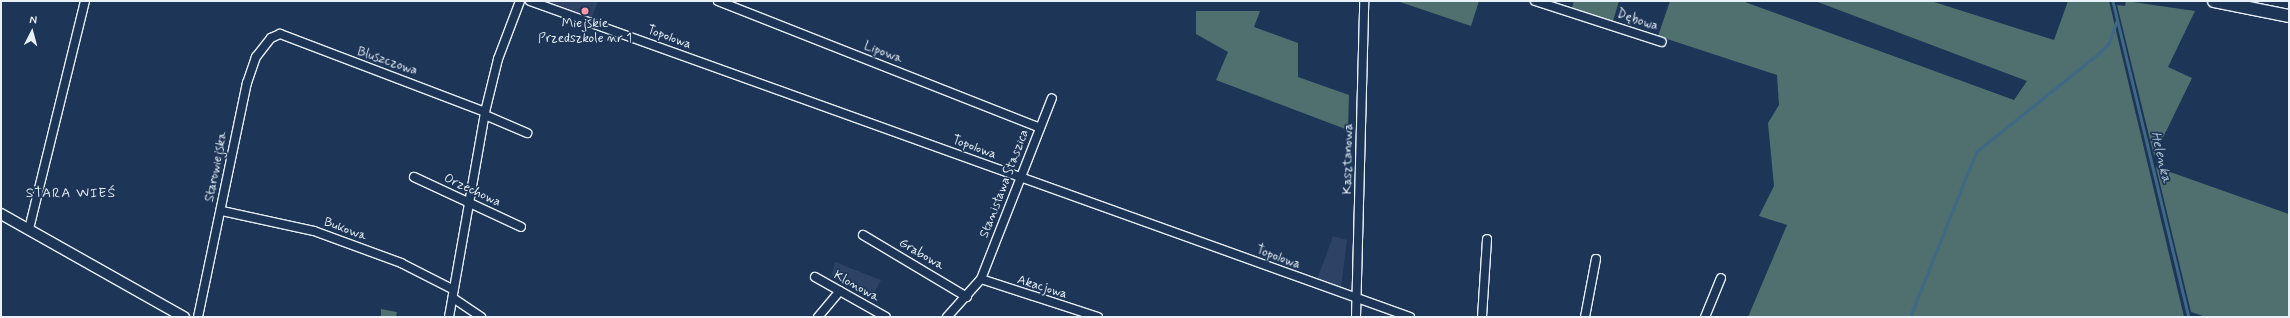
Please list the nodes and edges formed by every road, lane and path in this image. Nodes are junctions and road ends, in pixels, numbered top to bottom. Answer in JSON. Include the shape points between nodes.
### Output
{"nodes":[{"id":1,"x":85,"y":1,"type":"edge"},
{"id":2,"x":520,"y":1,"type":"edge"},
{"id":3,"x":530,"y":1,"type":"edge"},
{"id":4,"x":718,"y":1,"type":"edge"},
{"id":5,"x":1364,"y":1,"type":"edge"},
{"id":6,"x":1535,"y":1,"type":"edge"},
{"id":7,"x":2214,"y":1,"type":"edge"},
{"id":8,"x":2289,"y":16,"type":"edge"},
{"id":9,"x":280,"y":34,"type":"joint"},
{"id":10,"x":1662,"y":42,"type":"dead end"},
{"id":11,"x":1052,"y":98,"type":"dead end"},
{"id":12,"x":485,"y":113,"type":"junction"},
{"id":13,"x":1040,"y":128,"type":"junction"},
{"id":14,"x":527,"y":133,"type":"dead end"},
{"id":15,"x":414,"y":177,"type":"dead end"},
{"id":16,"x":1020,"y":178,"type":"junction"},
{"id":17,"x":470,"y":203,"type":"junction"},
{"id":18,"x":222,"y":211,"type":"junction"},
{"id":19,"x":1,"y":214,"type":"edge"},
{"id":20,"x":521,"y":227,"type":"dead end"},
{"id":21,"x":29,"y":229,"type":"junction"},
{"id":22,"x":863,"y":235,"type":"dead end"},
{"id":23,"x":1487,"y":239,"type":"dead end"},
{"id":24,"x":1596,"y":259,"type":"dead end"},
{"id":25,"x":815,"y":278,"type":"dead end"},
{"id":26,"x":1721,"y":278,"type":"dead end"},
{"id":27,"x":981,"y":279,"type":"junction"},
{"id":28,"x":840,"y":292,"type":"junction"},
{"id":29,"x":453,"y":294,"type":"junction"},
{"id":30,"x":967,"y":297,"type":"junction"},
{"id":31,"x":1358,"y":300,"type":"junction"},
{"id":32,"x":184,"y":317,"type":"edge"},
{"id":33,"x":198,"y":317,"type":"edge"},
{"id":34,"x":449,"y":317,"type":"edge"},
{"id":35,"x":481,"y":317,"type":"edge"},
{"id":36,"x":818,"y":317,"type":"edge"},
{"id":37,"x":886,"y":317,"type":"edge"},
{"id":38,"x":947,"y":317,"type":"edge"},
{"id":39,"x":1098,"y":317,"type":"edge"},
{"id":40,"x":1356,"y":317,"type":"edge"},
{"id":41,"x":1410,"y":317,"type":"edge"},
{"id":42,"x":1482,"y":317,"type":"edge"},
{"id":43,"x":1585,"y":317,"type":"edge"},
{"id":44,"x":1705,"y":317,"type":"edge"}],
"edges":[{"from":1,"to":21,"type":"street"},
{"from":2,"to":12,"type":"street","via":[[498,59]]},
{"from":3,"to":16,"type":"street","name":"Topolowa"},
{"from":4,"to":13,"type":"street","name":"Lipowa"},
{"from":5,"to":31,"type":"street","name":"Kasztanowa"},
{"from":6,"to":10,"type":"street","name":"Dębowa"},
{"from":7,"to":8,"type":"main road"},
{"from":9,"to":12,"type":"street","name":"Bluszczowa"},
{"from":9,"to":18,"type":"street","name":"Starowiejska","via":[[263,47],[247,83]]},
{"from":11,"to":13,"type":"street","name":"Stanisława Staszica"},
{"from":12,"to":14,"type":"street","name":"Bluszczowa"},
{"from":12,"to":17,"type":"street"},
{"from":13,"to":16,"type":"street","name":"Stanisława Staszica"},
{"from":15,"to":17,"type":"street","name":"Orzechowa"},
{"from":16,"to":27,"type":"street","name":"Stanisława Staszica"},
{"from":16,"to":31,"type":"street","name":"Topolowa"},
{"from":17,"to":20,"type":"street","name":"Orzechowa"},
{"from":17,"to":29,"type":"street"},
{"from":18,"to":29,"type":"street","name":"Bukowa","via":[[314,231],[401,263]]},
{"from":18,"to":33,"type":"street","name":"Starowiejska"},
{"from":19,"to":21,"type":"street"},
{"from":21,"to":32,"type":"street"},
{"from":22,"to":30,"type":"street","name":"Grabowa"},
{"from":23,"to":42,"type":"street"},
{"from":24,"to":43,"type":"street"},
{"from":25,"to":28,"type":"street","name":"Klonowa"},
{"from":26,"to":44,"type":"street"},
{"from":27,"to":30,"type":"street"},
{"from":27,"to":39,"type":"street","name":"Akacjowa","via":[[991,285]]},
{"from":28,"to":36,"type":"street"},
{"from":28,"to":37,"type":"street","name":"Klonowa"},
{"from":29,"to":34,"type":"street"},
{"from":29,"to":35,"type":"street","name":"Bukowa"},
{"from":30,"to":38,"type":"street"},
{"from":31,"to":40,"type":"street","name":"Kasztanowa"},
{"from":31,"to":41,"type":"street","name":"Topolowa"}]}
